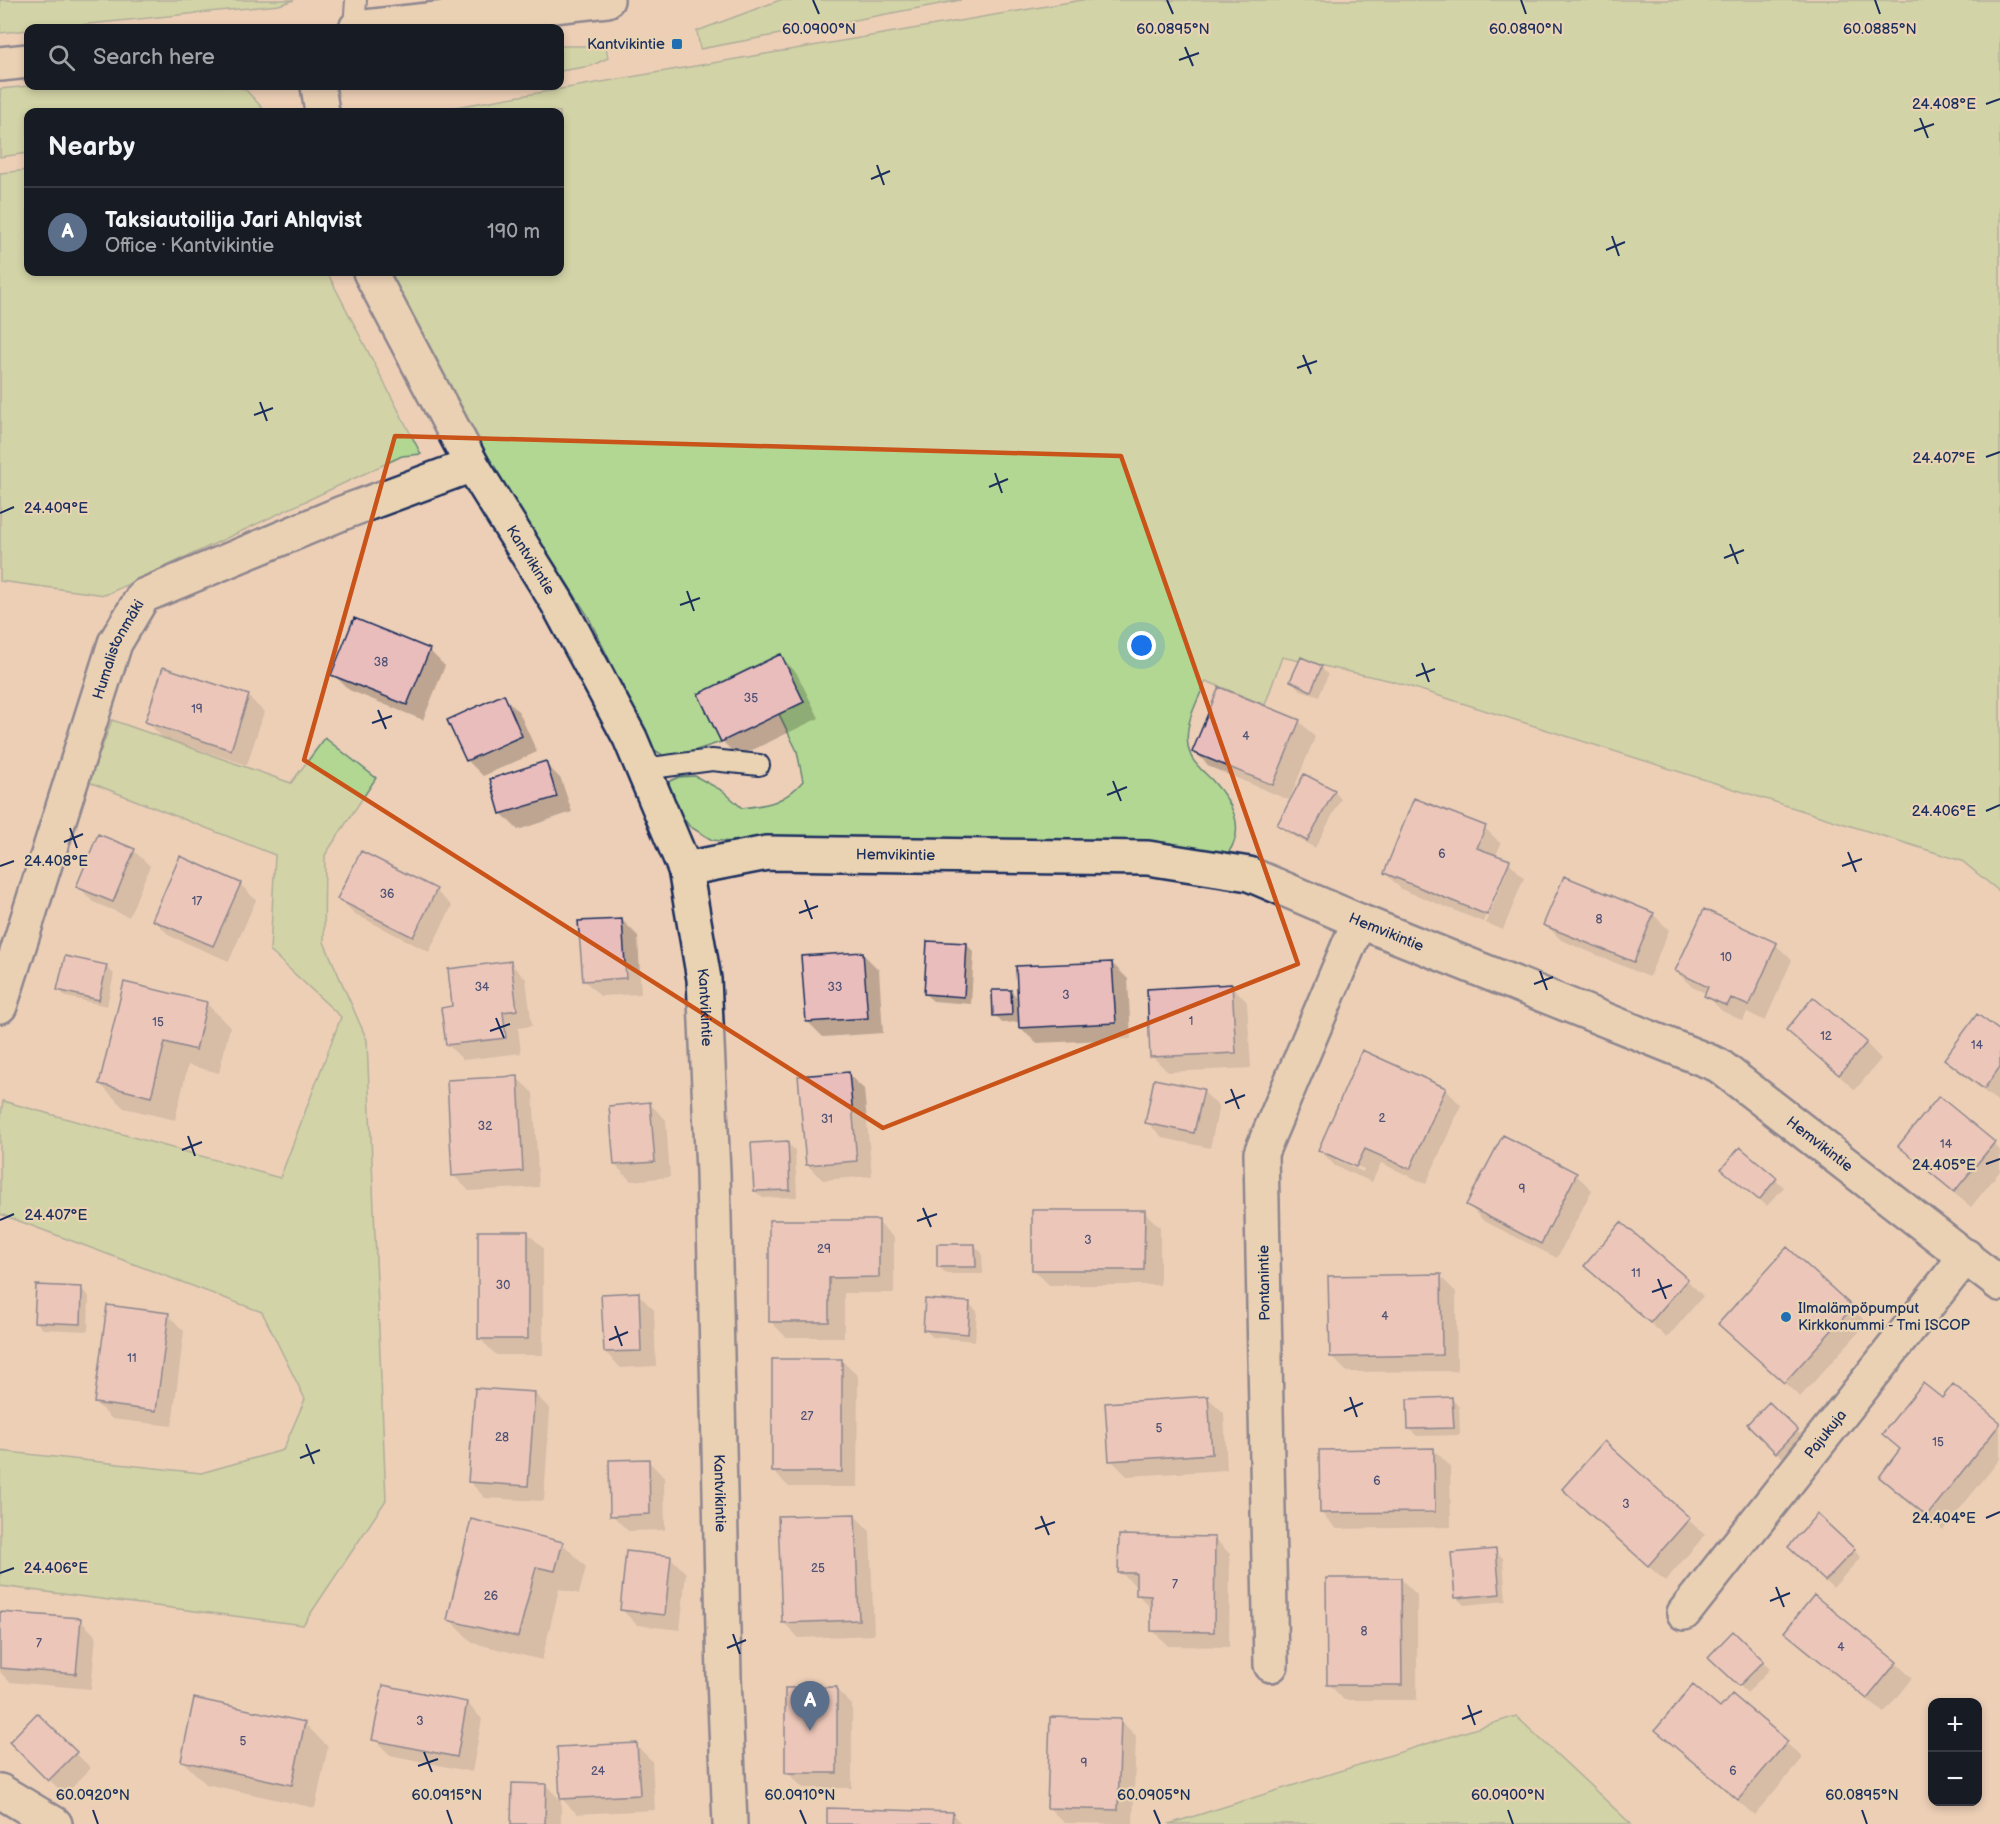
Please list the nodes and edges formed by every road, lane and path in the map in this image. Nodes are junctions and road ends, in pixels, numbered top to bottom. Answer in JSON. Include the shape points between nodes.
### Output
{"nodes":[{"id":1,"x":356,"y":0,"type":"edge"},
{"id":2,"x":607,"y":0,"type":"edge"},
{"id":3,"x":355,"y":24,"type":"edge"},
{"id":4,"x":391,"y":24,"type":"edge"},
{"id":5,"x":24,"y":61,"type":"edge"},
{"id":6,"x":0,"y":64,"type":"edge"},
{"id":7,"x":319,"y":90,"type":"edge"},
{"id":8,"x":321,"y":108,"type":"edge"},
{"id":9,"x":372,"y":276,"type":"edge"},
{"id":10,"x":472,"y":465,"type":"junction"},
{"id":11,"x":759,"y":765,"type":"dead end"},
{"id":12,"x":644,"y":769,"type":"junction"},
{"id":13,"x":685,"y":869,"type":"junction"},
{"id":14,"x":1359,"y":921,"type":"junction"},
{"id":15,"x":0,"y":1006,"type":"edge"},
{"id":16,"x":1966,"y":1256,"type":"junction"},
{"id":17,"x":2000,"y":1284,"type":"edge"},
{"id":18,"x":1684,"y":1613,"type":"dead end"},
{"id":19,"x":1271,"y":1665,"type":"dead end"},
{"id":20,"x":0,"y":1791,"type":"edge"},
{"id":21,"x":55,"y":1824,"type":"edge"},
{"id":22,"x":730,"y":1824,"type":"edge"}],
"edges":[{"from":1,"to":3,"type":"lane"},
{"from":2,"to":4,"type":"street"},
{"from":5,"to":6,"type":"street"},
{"from":7,"to":8,"type":"street"},
{"from":9,"to":10,"type":"street","name":"Kantvikintie"},
{"from":10,"to":12,"type":"street","name":"Kantvikintie","via":[[557,602]]},
{"from":10,"to":15,"type":"street","name":"Humalistonmäki","via":[[342,513],[142,596],[115,643]]},
{"from":11,"to":12,"type":"lane","via":[[712,760]]},
{"from":12,"to":13,"type":"street","name":"Kantvikintie"},
{"from":13,"to":14,"type":"street","name":"Hemvikintie","via":[[767,854],[1149,858],[1249,874]]},
{"from":13,"to":22,"type":"street","name":"Kantvikintie","via":[[704,979],[713,1172]]},
{"from":14,"to":16,"type":"street","name":"Hemvikintie","via":[[1718,1065]]},
{"from":14,"to":19,"type":"street","name":"Pontanintie","via":[[1261,1153]]},
{"from":16,"to":17,"type":"street","name":"Hemvikintie"},
{"from":16,"to":18,"type":"street","name":"Pajukuja"},
{"from":20,"to":21,"type":"street"}]}
